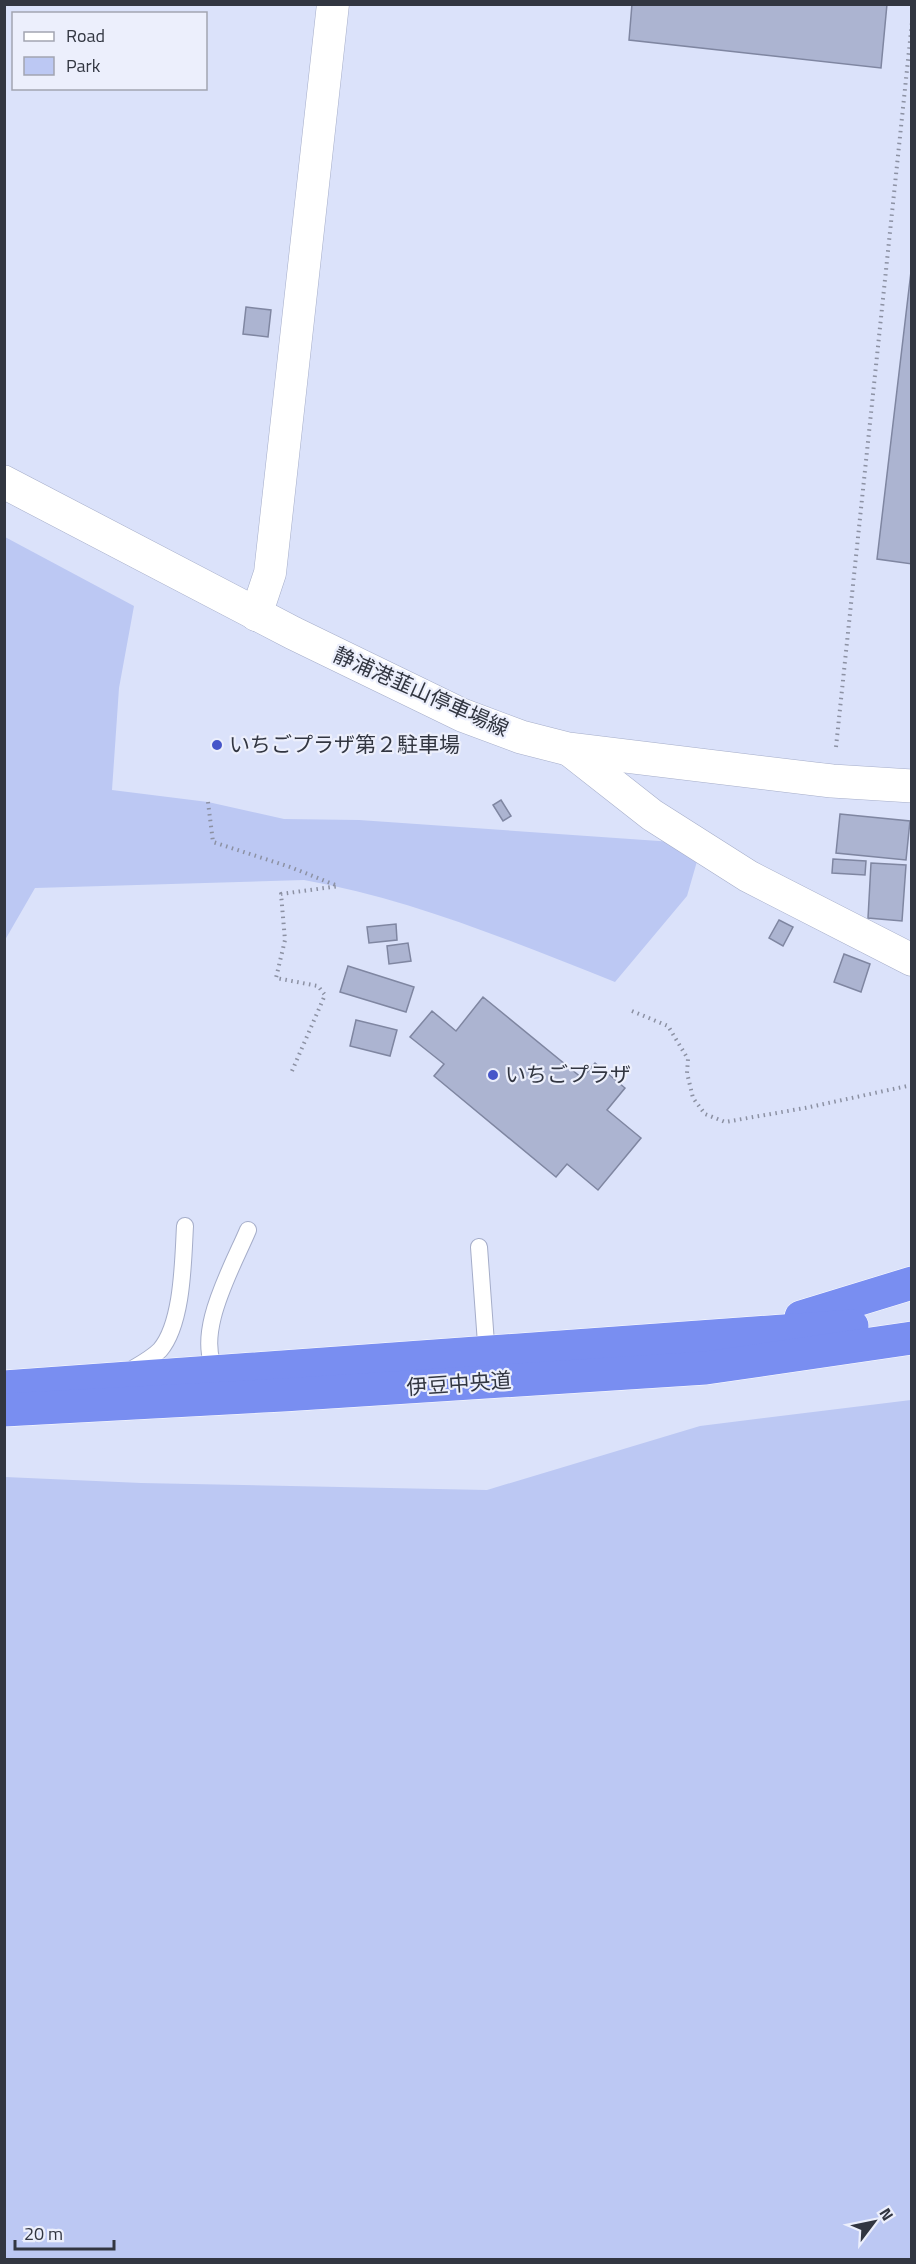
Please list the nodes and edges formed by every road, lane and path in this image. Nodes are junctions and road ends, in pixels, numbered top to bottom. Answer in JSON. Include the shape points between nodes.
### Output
{"nodes":[{"id":1,"x":333,"y":4,"type":"edge"},
{"id":2,"x":912,"y":22,"type":"edge"},
{"id":3,"x":4,"y":482,"type":"edge"},
{"id":4,"x":256,"y":615,"type":"junction"},
{"id":5,"x":567,"y":749,"type":"junction"},
{"id":6,"x":832,"y":781,"type":"junction"},
{"id":7,"x":912,"y":786,"type":"edge"},
{"id":8,"x":208,"y":802,"type":"dead end"},
{"id":9,"x":912,"y":960,"type":"edge"},
{"id":10,"x":632,"y":1011,"type":"dead end"},
{"id":11,"x":292,"y":1071,"type":"dead end"},
{"id":12,"x":912,"y":1084,"type":"edge"},
{"id":13,"x":185,"y":1226,"type":"dead end"},
{"id":14,"x":248,"y":1230,"type":"dead end"},
{"id":15,"x":479,"y":1247,"type":"dead end"},
{"id":16,"x":912,"y":1283,"type":"edge"},
{"id":17,"x":912,"y":1320,"type":"edge"},
{"id":18,"x":745,"y":1334,"type":"junction"},
{"id":19,"x":912,"y":1338,"type":"edge"},
{"id":20,"x":912,"y":1347,"type":"edge"},
{"id":21,"x":486,"y":1367,"type":"junction"},
{"id":22,"x":706,"y":1368,"type":"junction"},
{"id":23,"x":216,"y":1372,"type":"junction"},
{"id":24,"x":115,"y":1379,"type":"junction"},
{"id":25,"x":449,"y":1384,"type":"junction"},
{"id":26,"x":4,"y":1388,"type":"edge"},
{"id":27,"x":4,"y":1410,"type":"edge"}],
"edges":[{"from":1,"to":4,"type":"street","via":[[270,573]]},
{"from":2,"to":6,"type":"path"},
{"from":3,"to":4,"type":"main road","name":"静浦港韮山停車場線"},
{"from":4,"to":5,"type":"main road","name":"静浦港韮山停車場線","via":[[462,715]]},
{"from":5,"to":6,"type":"main road","name":"静浦港韮山停車場線"},
{"from":5,"to":9,"type":"street","via":[[652,815],[748,876]]},
{"from":6,"to":7,"type":"main road","name":"静浦港韮山停車場線"},
{"from":8,"to":11,"type":"path","via":[[213,842],[339,886],[281,894],[285,939],[276,978],[318,986],[325,995]]},
{"from":10,"to":12,"type":"path","via":[[668,1026],[688,1059],[693,1098],[705,1114],[725,1122]]},
{"from":13,"to":24,"type":"lane","via":[[181,1289],[174,1321],[160,1349]]},
{"from":14,"to":23,"type":"lane","via":[[211,1320],[210,1358]]},
{"from":15,"to":21,"type":"lane"},
{"from":16,"to":18,"type":"highway"},
{"from":17,"to":18,"type":"highway","name":"伊豆中央道"},
{"from":18,"to":21,"type":"highway","name":"伊豆中央道"},
{"from":19,"to":22,"type":"highway","name":"伊豆中央道"},
{"from":20,"to":22,"type":"highway"},
{"from":21,"to":22,"type":"highway","name":"伊豆中央道"},
{"from":21,"to":23,"type":"highway","name":"伊豆中央道"},
{"from":21,"to":25,"type":"highway","name":"伊豆中央道"},
{"from":23,"to":24,"type":"highway","name":"伊豆中央道"},
{"from":23,"to":25,"type":"lane","via":[[227,1384],[434,1372]]},
{"from":24,"to":26,"type":"highway","name":"伊豆中央道"},
{"from":25,"to":27,"type":"highway","name":"伊豆中央道"}]}
